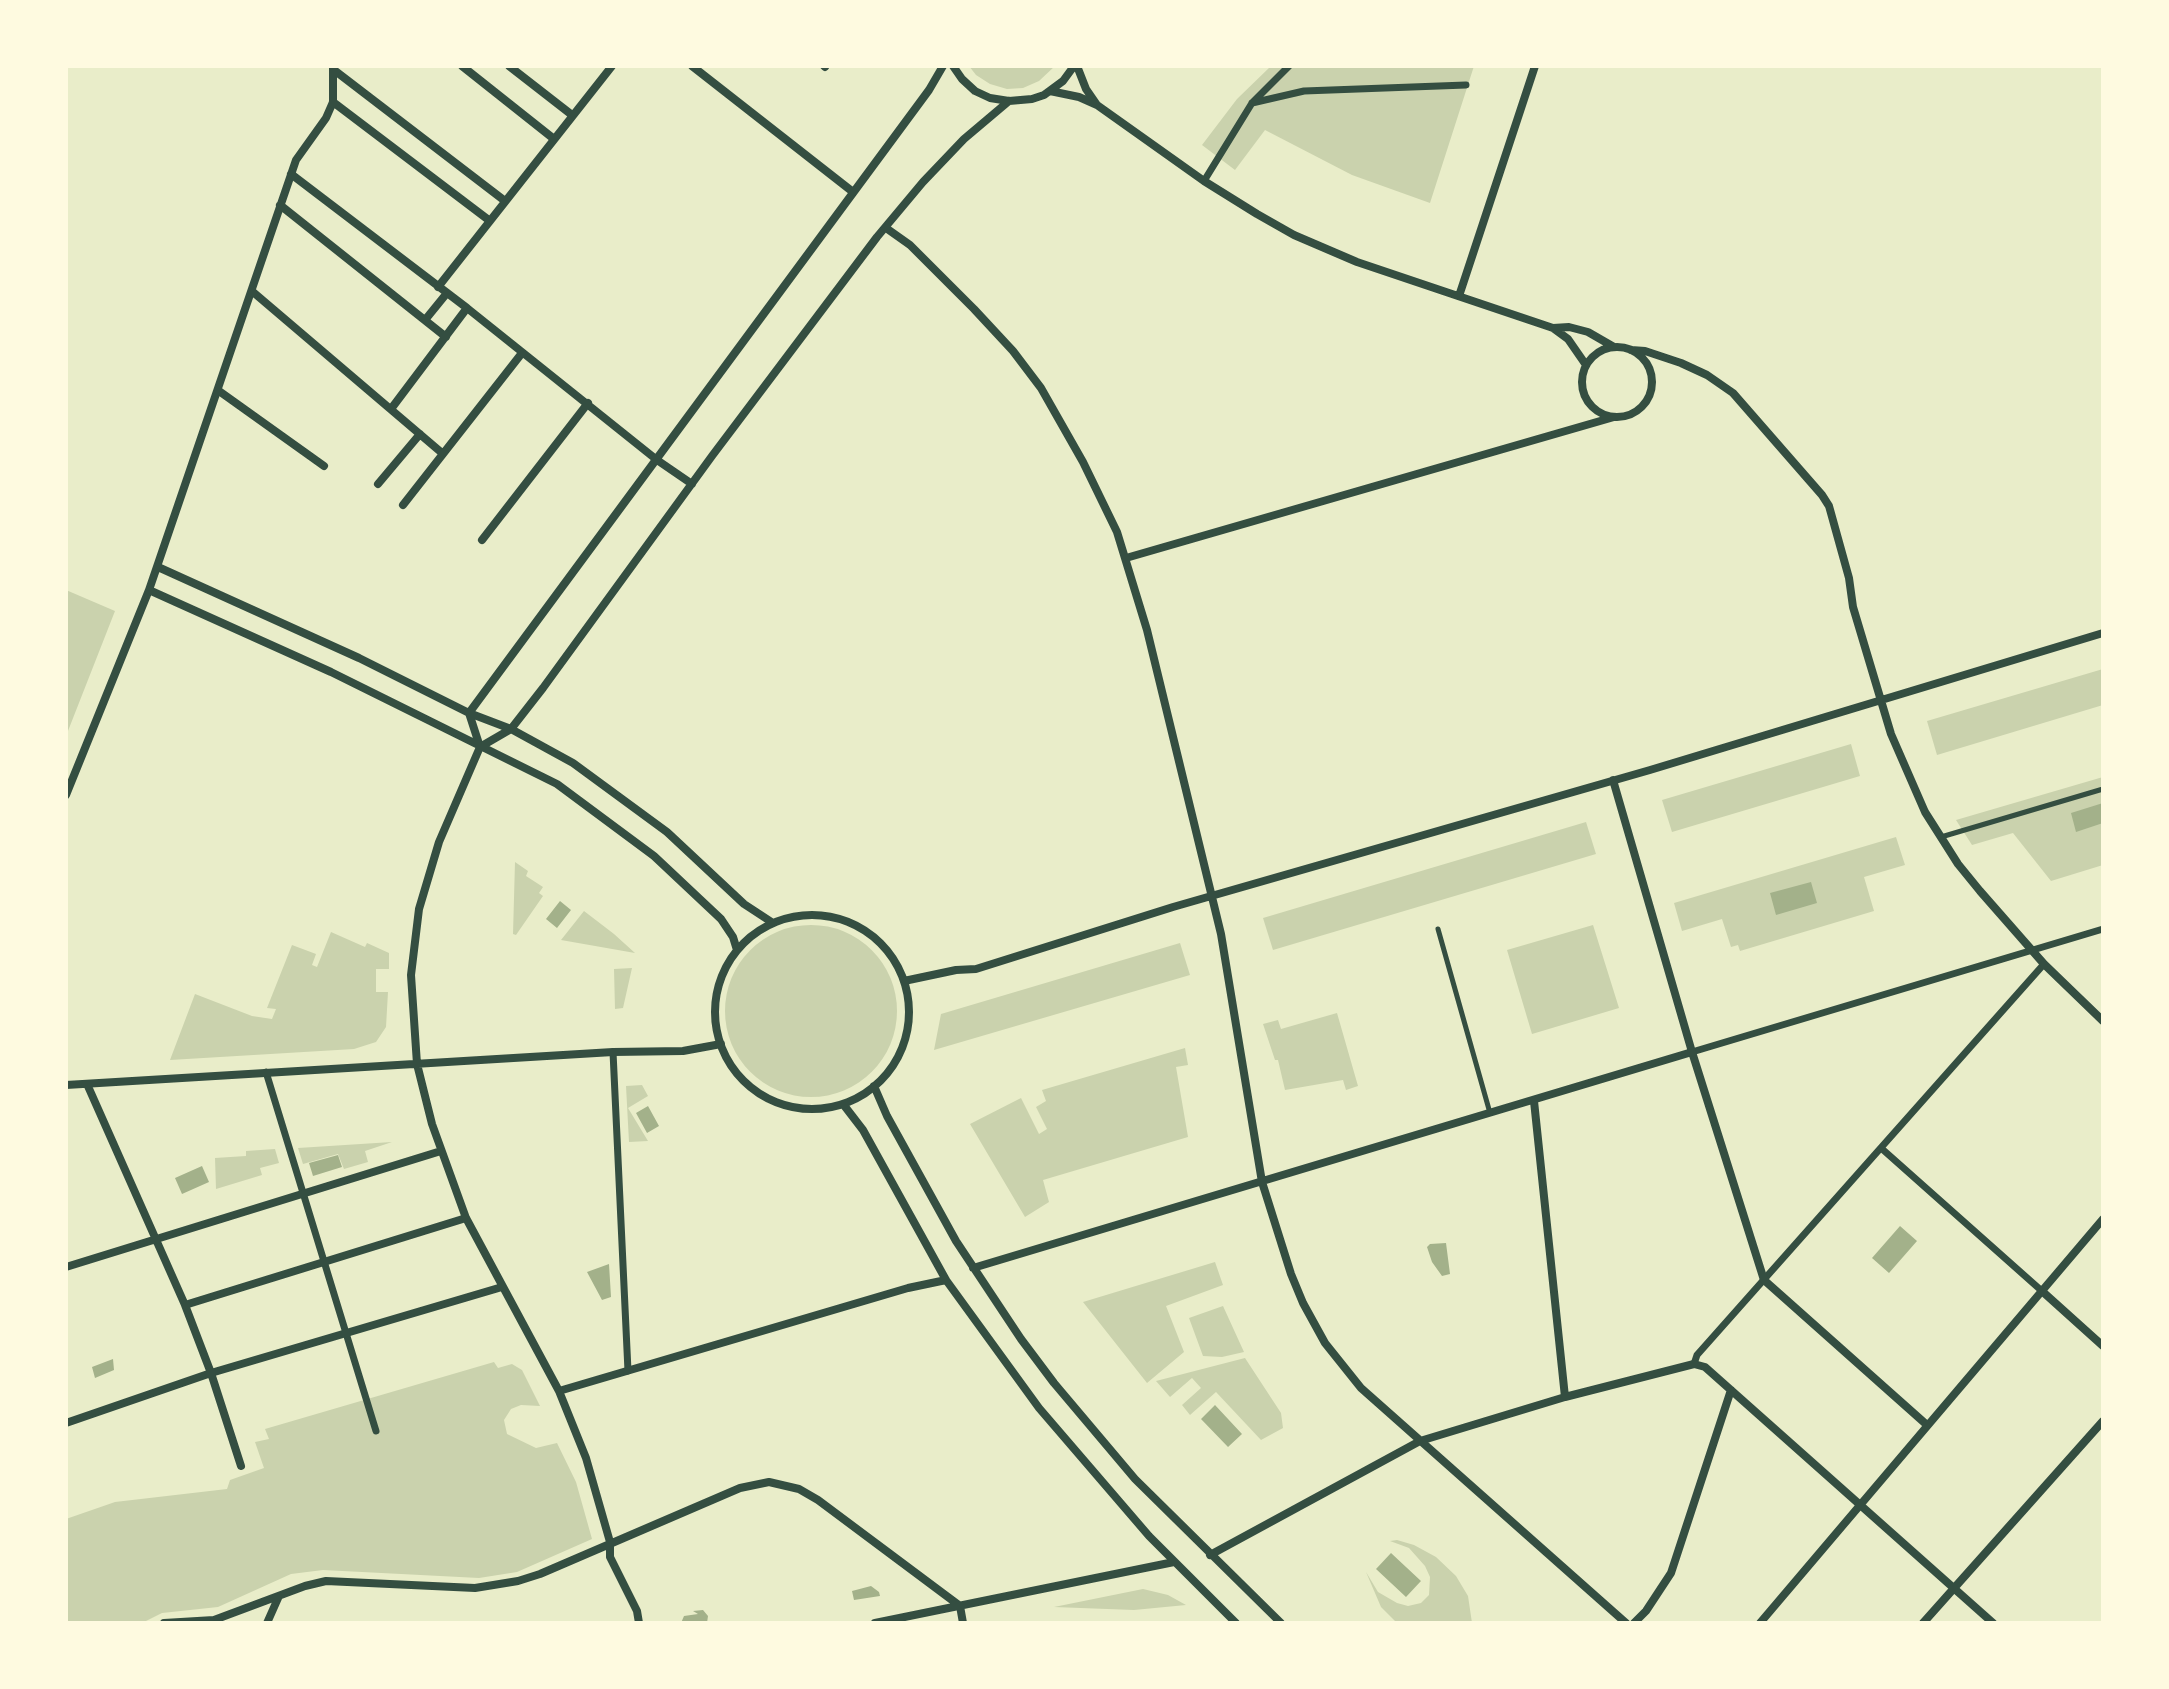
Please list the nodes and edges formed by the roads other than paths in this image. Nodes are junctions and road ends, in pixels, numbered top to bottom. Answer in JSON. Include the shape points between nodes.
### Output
{"nodes":[{"id":1,"x":462,"y":66,"type":"edge"},
{"id":2,"x":509,"y":66,"type":"edge"},
{"id":3,"x":612,"y":66,"type":"edge"},
{"id":4,"x":692,"y":66,"type":"edge"},
{"id":5,"x":943,"y":66,"type":"edge"},
{"id":6,"x":953,"y":66,"type":"edge"},
{"id":7,"x":1075,"y":66,"type":"edge"},
{"id":8,"x":1289,"y":66,"type":"edge"},
{"id":9,"x":1535,"y":66,"type":"edge"},
{"id":10,"x":334,"y":68,"type":"edge"},
{"id":11,"x":1466,"y":85,"type":"dead end"},
{"id":12,"x":1050,"y":91,"type":"junction"},
{"id":13,"x":1009,"y":101,"type":"junction"},
{"id":14,"x":333,"y":102,"type":"junction"},
{"id":15,"x":1252,"y":103,"type":"junction"},
{"id":16,"x":1097,"y":105,"type":"junction"},
{"id":17,"x":572,"y":115,"type":"junction"},
{"id":18,"x":554,"y":139,"type":"junction"},
{"id":19,"x":291,"y":174,"type":"junction"},
{"id":20,"x":1204,"y":181,"type":"junction"},
{"id":21,"x":853,"y":192,"type":"junction"},
{"id":22,"x":505,"y":201,"type":"junction"},
{"id":23,"x":280,"y":205,"type":"junction"},
{"id":24,"x":490,"y":221,"type":"junction"},
{"id":25,"x":886,"y":228,"type":"junction"},
{"id":26,"x":438,"y":287,"type":"junction"},
{"id":27,"x":253,"y":292,"type":"junction"},
{"id":28,"x":447,"y":293,"type":"junction"},
{"id":29,"x":1459,"y":296,"type":"junction"},
{"id":30,"x":467,"y":308,"type":"junction"},
{"id":31,"x":425,"y":320,"type":"junction"},
{"id":32,"x":1553,"y":328,"type":"junction"},
{"id":33,"x":446,"y":337,"type":"junction"},
{"id":34,"x":1615,"y":347,"type":"junction"},
{"id":35,"x":1631,"y":350,"type":"junction"},
{"id":36,"x":522,"y":353,"type":"junction"},
{"id":37,"x":1586,"y":365,"type":"junction"},
{"id":38,"x":219,"y":391,"type":"junction"},
{"id":39,"x":588,"y":403,"type":"junction"},
{"id":40,"x":391,"y":409,"type":"junction"},
{"id":41,"x":1614,"y":417,"type":"junction"},
{"id":42,"x":420,"y":434,"type":"junction"},
{"id":43,"x":442,"y":453,"type":"junction"},
{"id":44,"x":657,"y":460,"type":"junction"},
{"id":45,"x":324,"y":466,"type":"dead end"},
{"id":46,"x":378,"y":484,"type":"dead end"},
{"id":47,"x":692,"y":484,"type":"junction"},
{"id":48,"x":403,"y":505,"type":"dead end"},
{"id":49,"x":482,"y":540,"type":"dead end"},
{"id":50,"x":1126,"y":558,"type":"junction"},
{"id":51,"x":158,"y":567,"type":"junction"},
{"id":52,"x":149,"y":590,"type":"junction"},
{"id":53,"x":2103,"y":633,"type":"edge"},
{"id":54,"x":1880,"y":700,"type":"junction"},
{"id":55,"x":469,"y":713,"type":"junction"},
{"id":56,"x":511,"y":729,"type":"junction"},
{"id":57,"x":480,"y":747,"type":"junction"},
{"id":58,"x":1613,"y":780,"type":"junction"},
{"id":59,"x":2103,"y":789,"type":"edge"},
{"id":60,"x":66,"y":795,"type":"edge"},
{"id":61,"x":1940,"y":838,"type":"junction"},
{"id":62,"x":1213,"y":896,"type":"junction"},
{"id":63,"x":773,"y":923,"type":"junction"},
{"id":64,"x":1438,"y":929,"type":"dead end"},
{"id":65,"x":2103,"y":929,"type":"edge"},
{"id":66,"x":737,"y":950,"type":"junction"},
{"id":67,"x":2031,"y":950,"type":"junction"},
{"id":68,"x":2044,"y":964,"type":"junction"},
{"id":69,"x":904,"y":981,"type":"junction"},
{"id":70,"x":2103,"y":1021,"type":"edge"},
{"id":71,"x":721,"y":1044,"type":"junction"},
{"id":72,"x":613,"y":1052,"type":"junction"},
{"id":73,"x":1692,"y":1052,"type":"junction"},
{"id":74,"x":417,"y":1064,"type":"junction"},
{"id":75,"x":266,"y":1072,"type":"junction"},
{"id":76,"x":87,"y":1084,"type":"junction"},
{"id":77,"x":66,"y":1085,"type":"edge"},
{"id":78,"x":874,"y":1086,"type":"junction"},
{"id":79,"x":1534,"y":1101,"type":"junction"},
{"id":80,"x":843,"y":1104,"type":"junction"},
{"id":81,"x":1490,"y":1113,"type":"junction"},
{"id":82,"x":1881,"y":1148,"type":"junction"},
{"id":83,"x":441,"y":1151,"type":"junction"},
{"id":84,"x":1262,"y":1182,"type":"junction"},
{"id":85,"x":303,"y":1193,"type":"junction"},
{"id":86,"x":466,"y":1218,"type":"junction"},
{"id":87,"x":2103,"y":1219,"type":"edge"},
{"id":88,"x":156,"y":1237,"type":"junction"},
{"id":89,"x":326,"y":1261,"type":"junction"},
{"id":90,"x":66,"y":1267,"type":"edge"},
{"id":91,"x":973,"y":1268,"type":"junction"},
{"id":92,"x":946,"y":1280,"type":"junction"},
{"id":93,"x":1764,"y":1280,"type":"junction"},
{"id":94,"x":502,"y":1287,"type":"junction"},
{"id":95,"x":2043,"y":1292,"type":"junction"},
{"id":96,"x":185,"y":1305,"type":"junction"},
{"id":97,"x":347,"y":1333,"type":"junction"},
{"id":98,"x":2103,"y":1346,"type":"edge"},
{"id":99,"x":1694,"y":1364,"type":"junction"},
{"id":100,"x":628,"y":1371,"type":"junction"},
{"id":101,"x":211,"y":1373,"type":"junction"},
{"id":102,"x":1731,"y":1390,"type":"junction"},
{"id":103,"x":559,"y":1391,"type":"junction"},
{"id":104,"x":1565,"y":1397,"type":"junction"},
{"id":105,"x":2103,"y":1421,"type":"edge"},
{"id":106,"x":66,"y":1423,"type":"edge"},
{"id":107,"x":1927,"y":1425,"type":"junction"},
{"id":108,"x":376,"y":1431,"type":"dead end"},
{"id":109,"x":1420,"y":1441,"type":"junction"},
{"id":110,"x":241,"y":1466,"type":"dead end"},
{"id":111,"x":1859,"y":1504,"type":"junction"},
{"id":112,"x":610,"y":1542,"type":"junction"},
{"id":113,"x":1210,"y":1555,"type":"junction"},
{"id":114,"x":1174,"y":1562,"type":"junction"},
{"id":115,"x":1954,"y":1588,"type":"junction"},
{"id":116,"x":279,"y":1596,"type":"junction"},
{"id":117,"x":960,"y":1606,"type":"junction"},
{"id":118,"x":164,"y":1623,"type":"edge"},
{"id":119,"x":267,"y":1623,"type":"edge"},
{"id":120,"x":639,"y":1623,"type":"edge"},
{"id":121,"x":875,"y":1623,"type":"edge"},
{"id":122,"x":963,"y":1623,"type":"edge"},
{"id":123,"x":1236,"y":1623,"type":"edge"},
{"id":124,"x":1281,"y":1623,"type":"edge"},
{"id":125,"x":1626,"y":1623,"type":"edge"},
{"id":126,"x":1634,"y":1623,"type":"edge"},
{"id":127,"x":1760,"y":1623,"type":"edge"},
{"id":128,"x":1923,"y":1623,"type":"edge"},
{"id":129,"x":1993,"y":1623,"type":"edge"}],
"edges":[{"from":1,"to":18,"type":"street"},
{"from":2,"to":17,"type":"street"},
{"from":3,"to":17,"type":"street"},
{"from":4,"to":21,"type":"street"},
{"from":5,"to":21,"type":"street"},
{"from":6,"to":13,"type":"street","via":[[975,91]]},
{"from":7,"to":12,"type":"street"},
{"from":7,"to":16,"type":"street"},
{"from":8,"to":15,"type":"street"},
{"from":9,"to":29,"type":"street"},
{"from":10,"to":14,"type":"street"},
{"from":10,"to":22,"type":"street"},
{"from":11,"to":15,"type":"street","via":[[1304,91]]},
{"from":12,"to":13,"type":"street"},
{"from":12,"to":16,"type":"street"},
{"from":13,"to":25,"type":"street","via":[[970,133]]},
{"from":14,"to":19,"type":"street"},
{"from":14,"to":24,"type":"street"},
{"from":15,"to":20,"type":"street"},
{"from":16,"to":20,"type":"street"},
{"from":17,"to":18,"type":"street"},
{"from":18,"to":22,"type":"street"},
{"from":19,"to":23,"type":"street"},
{"from":19,"to":26,"type":"street"},
{"from":20,"to":29,"type":"street","via":[[1294,235]]},
{"from":21,"to":44,"type":"street"},
{"from":22,"to":24,"type":"street"},
{"from":23,"to":27,"type":"street"},
{"from":23,"to":31,"type":"street"},
{"from":24,"to":26,"type":"street"},
{"from":25,"to":47,"type":"street"},
{"from":25,"to":50,"type":"street","via":[[974,309],[1041,388],[1099,493]]},
{"from":26,"to":28,"type":"street"},
{"from":27,"to":38,"type":"street"},
{"from":27,"to":40,"type":"street"},
{"from":28,"to":30,"type":"street"},
{"from":28,"to":31,"type":"street"},
{"from":29,"to":32,"type":"street"},
{"from":30,"to":33,"type":"street"},
{"from":30,"to":36,"type":"street"},
{"from":31,"to":33,"type":"street"},
{"from":32,"to":34,"type":"street","via":[[1588,332]]},
{"from":32,"to":37,"type":"street"},
{"from":33,"to":40,"type":"street"},
{"from":34,"to":35,"type":"street"},
{"from":34,"to":37,"type":"street"},
{"from":35,"to":41,"type":"street","via":[[1647,364],[1652,385],[1643,405]]},
{"from":35,"to":54,"type":"street","via":[[1681,363],[1733,393],[1829,506]]},
{"from":36,"to":39,"type":"street"},
{"from":36,"to":43,"type":"street"},
{"from":37,"to":41,"type":"street","via":[[1586,399]]},
{"from":38,"to":45,"type":"street"},
{"from":38,"to":51,"type":"street"},
{"from":39,"to":44,"type":"street"},
{"from":39,"to":49,"type":"street"},
{"from":40,"to":42,"type":"street"},
{"from":41,"to":50,"type":"street"},
{"from":42,"to":43,"type":"street"},
{"from":42,"to":46,"type":"street"},
{"from":43,"to":48,"type":"street"},
{"from":44,"to":47,"type":"street"},
{"from":44,"to":55,"type":"street"},
{"from":47,"to":56,"type":"street"},
{"from":50,"to":62,"type":"street"},
{"from":51,"to":52,"type":"street"},
{"from":51,"to":55,"type":"street"},
{"from":52,"to":57,"type":"street"},
{"from":52,"to":60,"type":"street"},
{"from":53,"to":54,"type":"street"},
{"from":54,"to":58,"type":"street"},
{"from":54,"to":61,"type":"street","via":[[1908,777]]},
{"from":55,"to":56,"type":"street"},
{"from":55,"to":57,"type":"street"},
{"from":56,"to":57,"type":"street"},
{"from":56,"to":63,"type":"street","via":[[573,763],[667,832],[744,904]]},
{"from":57,"to":66,"type":"street","via":[[557,784],[654,856],[721,919]]},
{"from":57,"to":74,"type":"street","via":[[439,842],[419,909],[411,975]]},
{"from":58,"to":62,"type":"street"},
{"from":58,"to":73,"type":"street"},
{"from":59,"to":61,"type":"lane"},
{"from":61,"to":67,"type":"street"},
{"from":62,"to":69,"type":"street","via":[[976,969]]},
{"from":62,"to":84,"type":"street"},
{"from":63,"to":66,"type":"street"},
{"from":63,"to":69,"type":"street","via":[[820,915],[856,925],[886,948]]},
{"from":64,"to":81,"type":"lane"},
{"from":65,"to":67,"type":"street"},
{"from":66,"to":71,"type":"street","via":[[717,995]]},
{"from":67,"to":68,"type":"street"},
{"from":67,"to":73,"type":"street"},
{"from":68,"to":70,"type":"street"},
{"from":68,"to":82,"type":"street"},
{"from":69,"to":78,"type":"street","via":[[909,1004],[906,1038]]},
{"from":71,"to":72,"type":"street","via":[[683,1051]]},
{"from":71,"to":80,"type":"street","via":[[734,1069],[763,1096],[802,1108]]},
{"from":72,"to":74,"type":"street"},
{"from":72,"to":100,"type":"street"},
{"from":73,"to":79,"type":"street"},
{"from":73,"to":93,"type":"street"},
{"from":74,"to":75,"type":"street"},
{"from":74,"to":83,"type":"street"},
{"from":75,"to":76,"type":"street"},
{"from":75,"to":85,"type":"street"},
{"from":76,"to":77,"type":"street"},
{"from":76,"to":88,"type":"street"},
{"from":78,"to":80,"type":"street"},
{"from":78,"to":91,"type":"street"},
{"from":79,"to":81,"type":"street"},
{"from":79,"to":104,"type":"street"},
{"from":80,"to":92,"type":"street","via":[[863,1130]]},
{"from":81,"to":84,"type":"street"},
{"from":82,"to":93,"type":"street"},
{"from":82,"to":95,"type":"street"},
{"from":83,"to":85,"type":"street"},
{"from":83,"to":86,"type":"street"},
{"from":84,"to":91,"type":"street"},
{"from":84,"to":109,"type":"street","via":[[1296,1290],[1325,1343],[1361,1388]]},
{"from":85,"to":88,"type":"street"},
{"from":85,"to":89,"type":"street"},
{"from":86,"to":89,"type":"street"},
{"from":86,"to":94,"type":"street"},
{"from":87,"to":95,"type":"street"},
{"from":88,"to":90,"type":"street"},
{"from":88,"to":96,"type":"street"},
{"from":89,"to":96,"type":"street"},
{"from":89,"to":97,"type":"street"},
{"from":91,"to":113,"type":"street","via":[[1102,1442]]},
{"from":92,"to":100,"type":"street"},
{"from":92,"to":114,"type":"street","via":[[1039,1408]]},
{"from":93,"to":99,"type":"street"},
{"from":93,"to":107,"type":"street"},
{"from":94,"to":97,"type":"street"},
{"from":94,"to":103,"type":"street"},
{"from":95,"to":98,"type":"street"},
{"from":95,"to":107,"type":"street"},
{"from":96,"to":101,"type":"street"},
{"from":97,"to":101,"type":"street"},
{"from":97,"to":108,"type":"street"},
{"from":99,"to":102,"type":"street"},
{"from":99,"to":104,"type":"street"},
{"from":100,"to":103,"type":"street"},
{"from":101,"to":106,"type":"street"},
{"from":101,"to":110,"type":"street"},
{"from":102,"to":111,"type":"street"},
{"from":102,"to":126,"type":"street","via":[[1671,1573]]},
{"from":103,"to":112,"type":"street","via":[[586,1458]]},
{"from":104,"to":109,"type":"street"},
{"from":105,"to":115,"type":"street"},
{"from":107,"to":111,"type":"street"},
{"from":109,"to":113,"type":"street"},
{"from":109,"to":125,"type":"street"},
{"from":111,"to":115,"type":"street"},
{"from":111,"to":127,"type":"street"},
{"from":112,"to":116,"type":"street","via":[[540,1574],[499,1585],[326,1581]]},
{"from":112,"to":117,"type":"street","via":[[740,1488],[785,1484],[818,1500]]},
{"from":112,"to":120,"type":"street","via":[[610,1557]]},
{"from":113,"to":124,"type":"street"},
{"from":114,"to":117,"type":"street"},
{"from":114,"to":123,"type":"street"},
{"from":115,"to":128,"type":"street"},
{"from":115,"to":129,"type":"street"},
{"from":116,"to":118,"type":"street","via":[[214,1620]]},
{"from":116,"to":119,"type":"street"},
{"from":117,"to":121,"type":"street"},
{"from":117,"to":122,"type":"street"}]}
